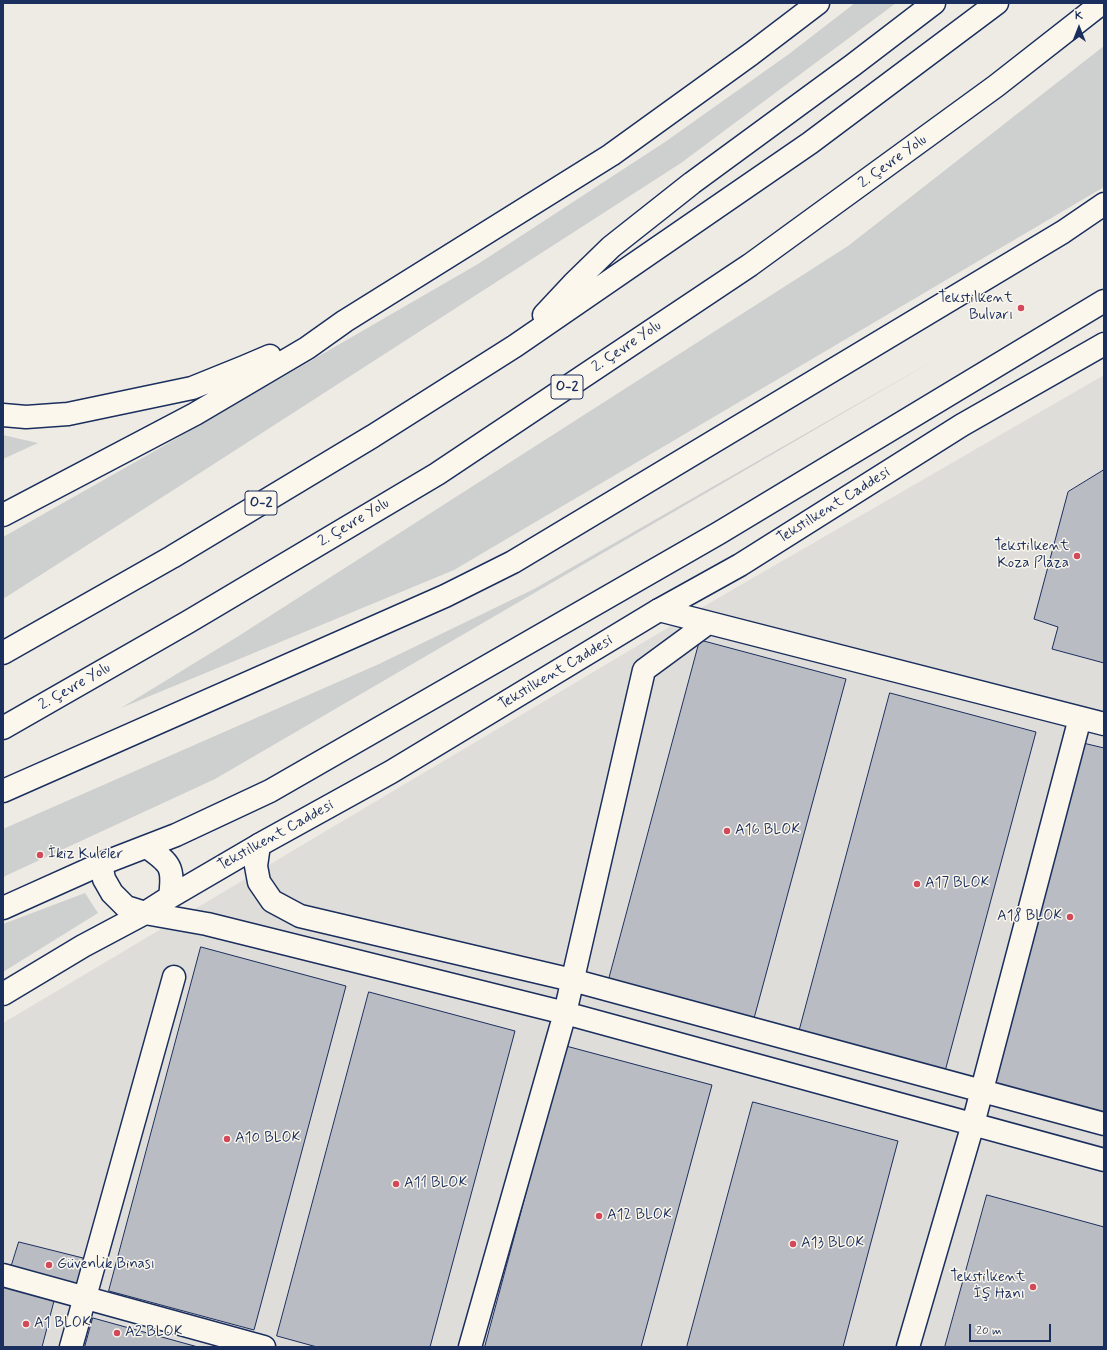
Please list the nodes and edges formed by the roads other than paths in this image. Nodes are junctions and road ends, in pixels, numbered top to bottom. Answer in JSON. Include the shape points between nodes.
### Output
{"nodes":[{"id":1,"x":818,"y":3,"type":"edge"},
{"id":2,"x":934,"y":3,"type":"edge"},
{"id":3,"x":997,"y":3,"type":"edge"},
{"id":4,"x":1102,"y":3,"type":"edge"},
{"id":5,"x":1104,"y":204,"type":"edge"},
{"id":6,"x":1104,"y":301,"type":"edge"},
{"id":7,"x":345,"y":321,"type":"junction"},
{"id":8,"x":1104,"y":344,"type":"edge"},
{"id":9,"x":515,"y":346,"type":"junction"},
{"id":10,"x":3,"y":415,"type":"edge"},
{"id":11,"x":3,"y":515,"type":"edge"},
{"id":12,"x":659,"y":610,"type":"junction"},
{"id":13,"x":708,"y":623,"type":"junction"},
{"id":14,"x":3,"y":653,"type":"edge"},
{"id":15,"x":1080,"y":718,"type":"junction"},
{"id":16,"x":1104,"y":724,"type":"edge"},
{"id":17,"x":3,"y":728,"type":"edge"},
{"id":18,"x":3,"y":791,"type":"edge"},
{"id":19,"x":259,"y":845,"type":"junction"},
{"id":20,"x":147,"y":847,"type":"junction"},
{"id":21,"x":101,"y":864,"type":"junction"},
{"id":22,"x":170,"y":897,"type":"junction"},
{"id":23,"x":3,"y":908,"type":"edge"},
{"id":24,"x":145,"y":913,"type":"junction"},
{"id":25,"x":174,"y":977,"type":"dead end"},
{"id":26,"x":572,"y":980,"type":"junction"},
{"id":27,"x":3,"y":994,"type":"edge"},
{"id":28,"x":565,"y":1013,"type":"junction"},
{"id":29,"x":981,"y":1090,"type":"junction"},
{"id":30,"x":973,"y":1124,"type":"junction"},
{"id":31,"x":1104,"y":1124,"type":"edge"},
{"id":32,"x":1104,"y":1160,"type":"edge"},
{"id":33,"x":3,"y":1274,"type":"edge"},
{"id":34,"x":85,"y":1297,"type":"junction"},
{"id":35,"x":71,"y":1347,"type":"edge"},
{"id":36,"x":264,"y":1347,"type":"edge"},
{"id":37,"x":470,"y":1347,"type":"edge"},
{"id":38,"x":908,"y":1347,"type":"edge"}],
"edges":[{"from":1,"to":7,"type":"main road","via":[[611,155]]},
{"from":2,"to":9,"type":"main road","via":[[692,183],[611,247]]},
{"from":3,"to":9,"type":"main road","number":"O-2","via":[[810,143]]},
{"from":4,"to":17,"type":"main road","name":"2. Çevre Yolu","number":"O-2","via":[[996,86],[750,265],[437,474]]},
{"from":5,"to":18,"type":"main road","via":[[1057,236],[514,562],[445,596]]},
{"from":6,"to":20,"type":"main road","via":[[719,533],[270,791]]},
{"from":7,"to":10,"type":"main road","via":[[244,368],[192,388],[68,414],[26,417]]},
{"from":7,"to":11,"type":"main road","via":[[307,348],[195,414]]},
{"from":8,"to":12,"type":"main road","name":"Tekstilkent Caddesi","via":[[962,425],[740,565]]},
{"from":9,"to":14,"type":"main road","number":"O-2","via":[[373,436],[185,549]]},
{"from":12,"to":13,"type":"main road"},
{"from":12,"to":19,"type":"main road","name":"Tekstilkent Caddesi","via":[[391,772]]},
{"from":13,"to":15,"type":"main road"},
{"from":13,"to":26,"type":"main road","via":[[644,670]]},
{"from":15,"to":16,"type":"main road"},
{"from":15,"to":29,"type":"main road"},
{"from":19,"to":22,"type":"main road","name":"Tekstilkent Caddesi"},
{"from":19,"to":26,"type":"main road","via":[[256,866],[259,882],[272,901],[300,916]]},
{"from":20,"to":21,"type":"main road"},
{"from":20,"to":22,"type":"main road","via":[[169,866],[172,881]]},
{"from":21,"to":23,"type":"main road"},
{"from":21,"to":24,"type":"main road","via":[[104,879],[112,893],[126,907]]},
{"from":22,"to":24,"type":"main road","name":"Tekstilkent Caddesi"},
{"from":24,"to":27,"type":"main road","name":"Tekstilkent Caddesi","via":[[83,946]]},
{"from":24,"to":28,"type":"main road","via":[[213,926]]},
{"from":25,"to":34,"type":"main road"},
{"from":26,"to":28,"type":"main road"},
{"from":26,"to":29,"type":"main road"},
{"from":28,"to":30,"type":"main road"},
{"from":28,"to":37,"type":"main road"},
{"from":29,"to":30,"type":"main road"},
{"from":29,"to":31,"type":"main road"},
{"from":30,"to":32,"type":"main road"},
{"from":30,"to":38,"type":"main road"},
{"from":33,"to":34,"type":"main road"},
{"from":34,"to":35,"type":"main road"},
{"from":34,"to":36,"type":"main road"}]}
